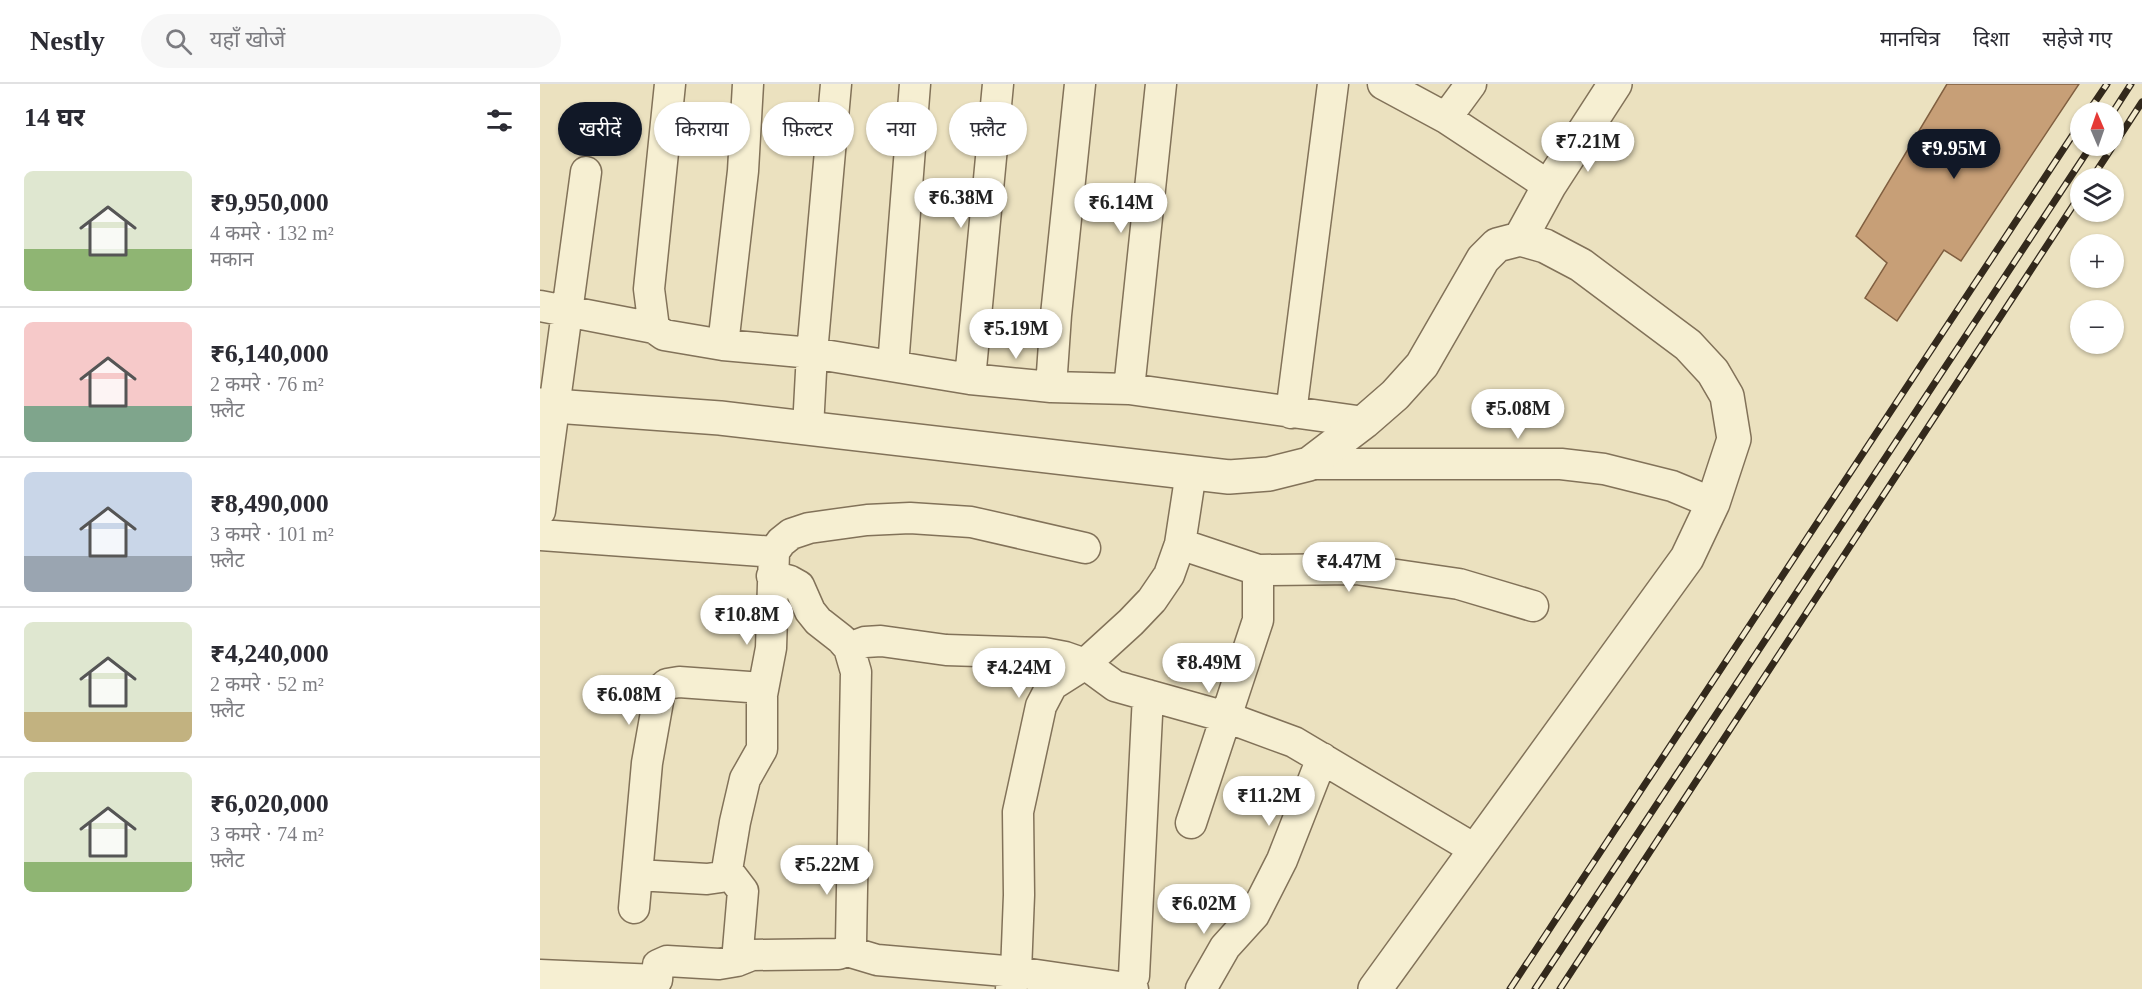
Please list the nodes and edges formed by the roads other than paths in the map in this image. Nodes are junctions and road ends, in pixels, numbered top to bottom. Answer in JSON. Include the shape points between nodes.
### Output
{"nodes":[{"id":1,"x":670,"y":84,"type":"edge"},
{"id":2,"x":748,"y":84,"type":"edge"},
{"id":3,"x":836,"y":84,"type":"edge"},
{"id":4,"x":915,"y":84,"type":"edge"},
{"id":5,"x":998,"y":84,"type":"edge"},
{"id":6,"x":1080,"y":84,"type":"edge"},
{"id":7,"x":1161,"y":84,"type":"edge"},
{"id":8,"x":1332,"y":84,"type":"edge"},
{"id":9,"x":1383,"y":84,"type":"edge"},
{"id":10,"x":1471,"y":84,"type":"edge"},
{"id":11,"x":1615,"y":84,"type":"edge"},
{"id":12,"x":1446,"y":118,"type":"junction"},
{"id":13,"x":585,"y":172,"type":"dead end"},
{"id":14,"x":1549,"y":186,"type":"junction"},
{"id":15,"x":1520,"y":239,"type":"junction"},
{"id":16,"x":553,"y":309,"type":"edge"},
{"id":17,"x":654,"y":328,"type":"junction"},
{"id":18,"x":723,"y":345,"type":"junction"},
{"id":19,"x":812,"y":353,"type":"junction"},
{"id":20,"x":893,"y":366,"type":"junction"},
{"id":21,"x":970,"y":379,"type":"junction"},
{"id":22,"x":1051,"y":387,"type":"junction"},
{"id":23,"x":1129,"y":389,"type":"junction"},
{"id":24,"x":547,"y":406,"type":"edge"},
{"id":25,"x":1291,"y":412,"type":"junction"},
{"id":26,"x":1364,"y":422,"type":"junction"},
{"id":27,"x":808,"y":428,"type":"junction"},
{"id":28,"x":1309,"y":464,"type":"junction"},
{"id":29,"x":1191,"y":472,"type":"junction"},
{"id":30,"x":1713,"y":503,"type":"junction"},
{"id":31,"x":540,"y":512,"type":"edge"},
{"id":32,"x":540,"y":535,"type":"edge"},
{"id":33,"x":1180,"y":544,"type":"junction"},
{"id":34,"x":1085,"y":548,"type":"dead end"},
{"id":35,"x":773,"y":564,"type":"junction"},
{"id":36,"x":1258,"y":570,"type":"junction"},
{"id":37,"x":1533,"y":606,"type":"dead end"},
{"id":38,"x":849,"y":648,"type":"junction"},
{"id":39,"x":1085,"y":664,"type":"junction"},
{"id":40,"x":763,"y":688,"type":"junction"},
{"id":41,"x":1148,"y":695,"type":"junction"},
{"id":42,"x":1226,"y":717,"type":"junction"},
{"id":43,"x":1322,"y":758,"type":"junction"},
{"id":44,"x":1191,"y":823,"type":"dead end"},
{"id":45,"x":1476,"y":850,"type":"junction"},
{"id":46,"x":727,"y":870,"type":"junction"},
{"id":47,"x":637,"y":874,"type":"junction"},
{"id":48,"x":634,"y":908,"type":"dead end"},
{"id":49,"x":848,"y":951,"type":"junction"},
{"id":50,"x":737,"y":961,"type":"junction"},
{"id":51,"x":540,"y":975,"type":"edge"},
{"id":52,"x":1014,"y":980,"type":"edge"},
{"id":53,"x":1133,"y":982,"type":"edge"},
{"id":54,"x":657,"y":984,"type":"edge"},
{"id":55,"x":1201,"y":989,"type":"edge"},
{"id":56,"x":1375,"y":989,"type":"edge"}],
"edges":[{"from":1,"to":17,"type":"street","via":[[649,289]]},
{"from":2,"to":18,"type":"street","via":[[743,171]]},
{"from":3,"to":19,"type":"street"},
{"from":4,"to":20,"type":"street"},
{"from":5,"to":21,"type":"street"},
{"from":6,"to":22,"type":"street"},
{"from":7,"to":23,"type":"street"},
{"from":8,"to":25,"type":"street"},
{"from":9,"to":12,"type":"street"},
{"from":10,"to":12,"type":"street"},
{"from":11,"to":14,"type":"street"},
{"from":12,"to":14,"type":"street"},
{"from":13,"to":16,"type":"street"},
{"from":14,"to":15,"type":"street"},
{"from":15,"to":26,"type":"street","via":[[1497,245],[1483,259],[1422,364]]},
{"from":15,"to":30,"type":"street","via":[[1545,246],[1581,266],[1688,345],[1713,372],[1727,396],[1734,439]]},
{"from":16,"to":17,"type":"street"},
{"from":16,"to":24,"type":"street"},
{"from":17,"to":18,"type":"street","via":[[664,334]]},
{"from":18,"to":19,"type":"street"},
{"from":19,"to":20,"type":"street"},
{"from":19,"to":27,"type":"street"},
{"from":20,"to":21,"type":"street"},
{"from":21,"to":22,"type":"street"},
{"from":22,"to":23,"type":"street"},
{"from":23,"to":25,"type":"street"},
{"from":24,"to":27,"type":"street"},
{"from":24,"to":31,"type":"street"},
{"from":25,"to":26,"type":"street"},
{"from":26,"to":28,"type":"street"},
{"from":27,"to":29,"type":"street"},
{"from":28,"to":29,"type":"street","via":[[1269,474],[1229,477]]},
{"from":28,"to":30,"type":"street","via":[[1561,464],[1604,469],[1672,486]]},
{"from":29,"to":33,"type":"street"},
{"from":30,"to":45,"type":"street","via":[[1687,558]]},
{"from":32,"to":35,"type":"street"},
{"from":33,"to":36,"type":"street"},
{"from":33,"to":39,"type":"street","via":[[1169,575],[1152,600]]},
{"from":34,"to":35,"type":"street","via":[[971,522],[867,520],[791,534],[781,542]]},
{"from":35,"to":38,"type":"street","via":[[799,586],[818,621]]},
{"from":35,"to":40,"type":"street","via":[[771,648]]},
{"from":36,"to":37,"type":"street","via":[[1356,569],[1459,584]]},
{"from":36,"to":42,"type":"street","via":[[1258,620]]},
{"from":38,"to":39,"type":"street","via":[[881,641],[946,650],[1044,653]]},
{"from":38,"to":49,"type":"street","via":[[856,672]]},
{"from":39,"to":41,"type":"street","via":[[1115,686]]},
{"from":39,"to":52,"type":"street","via":[[1052,685],[1043,700],[1018,812],[1020,895]]},
{"from":40,"to":46,"type":"street","via":[[762,749],[745,779]]},
{"from":40,"to":47,"type":"street","via":[[679,682],[660,690],[647,763]]},
{"from":41,"to":42,"type":"street"},
{"from":41,"to":53,"type":"street"},
{"from":42,"to":43,"type":"street","via":[[1294,742]]},
{"from":42,"to":44,"type":"street"},
{"from":43,"to":45,"type":"street"},
{"from":43,"to":55,"type":"street","via":[[1254,915],[1225,947]]},
{"from":45,"to":56,"type":"street"},
{"from":46,"to":47,"type":"street","via":[[721,877],[707,879]]},
{"from":46,"to":50,"type":"street","via":[[743,891]]},
{"from":47,"to":48,"type":"street"},
{"from":49,"to":50,"type":"street","via":[[752,956]]},
{"from":49,"to":52,"type":"street","via":[[877,960]]},
{"from":50,"to":54,"type":"street","via":[[667,961],[658,966]]},
{"from":51,"to":54,"type":"street"},
{"from":52,"to":53,"type":"street"}]}
